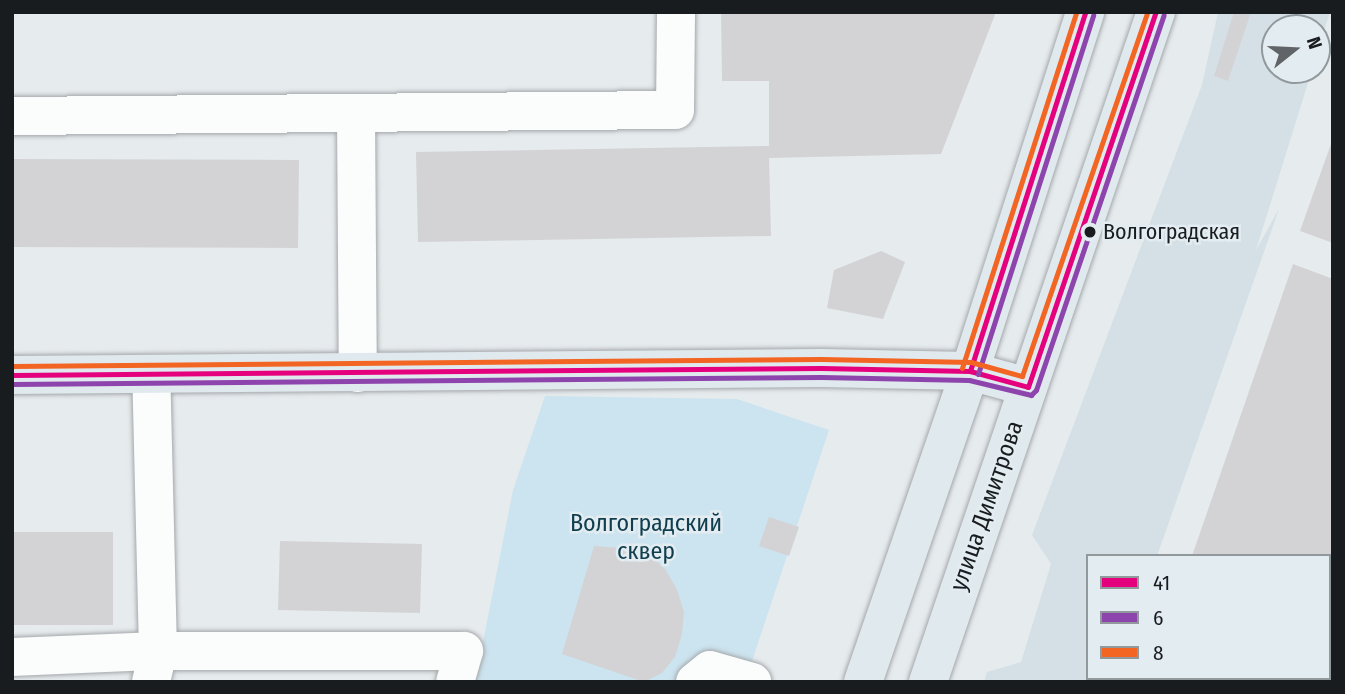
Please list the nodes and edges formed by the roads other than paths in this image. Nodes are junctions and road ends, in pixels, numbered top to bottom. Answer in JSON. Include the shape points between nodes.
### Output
{"nodes":[{"id":1,"x":676,"y":12,"type":"edge"},
{"id":2,"x":1085,"y":12,"type":"edge"},
{"id":3,"x":1156,"y":12,"type":"edge"},
{"id":4,"x":356,"y":113,"type":"junction"},
{"id":5,"x":12,"y":116,"type":"edge"},
{"id":6,"x":970,"y":371,"type":"junction"},
{"id":7,"x":358,"y":373,"type":"junction"},
{"id":8,"x":151,"y":374,"type":"junction"},
{"id":9,"x":12,"y":375,"type":"edge"},
{"id":10,"x":1028,"y":387,"type":"junction"},
{"id":11,"x":12,"y":657,"type":"edge"},
{"id":12,"x":155,"y":666,"type":"edge"},
{"id":13,"x":455,"y":682,"type":"edge"},
{"id":14,"x":695,"y":682,"type":"edge"},
{"id":15,"x":752,"y":682,"type":"edge"},
{"id":16,"x":863,"y":682,"type":"edge"},
{"id":17,"x":928,"y":682,"type":"edge"}],
"edges":[{"from":1,"to":4,"type":"lane","via":[[676,110]]},
{"from":2,"to":6,"type":"main road"},
{"from":3,"to":10,"type":"main road","name":"улица Димитрова"},
{"from":4,"to":5,"type":"lane"},
{"from":4,"to":7,"type":"lane"},
{"from":6,"to":7,"type":"main road","via":[[807,368]]},
{"from":6,"to":10,"type":"main road"},
{"from":6,"to":16,"type":"main road"},
{"from":7,"to":8,"type":"main road"},
{"from":8,"to":9,"type":"main road"},
{"from":8,"to":12,"type":"lane"},
{"from":10,"to":17,"type":"main road","name":"улица Димитрова"},
{"from":11,"to":12,"type":"lane"},
{"from":12,"to":13,"type":"lane","via":[[464,651]]},
{"from":14,"to":15,"type":"lane","via":[[710,670]]}]}
